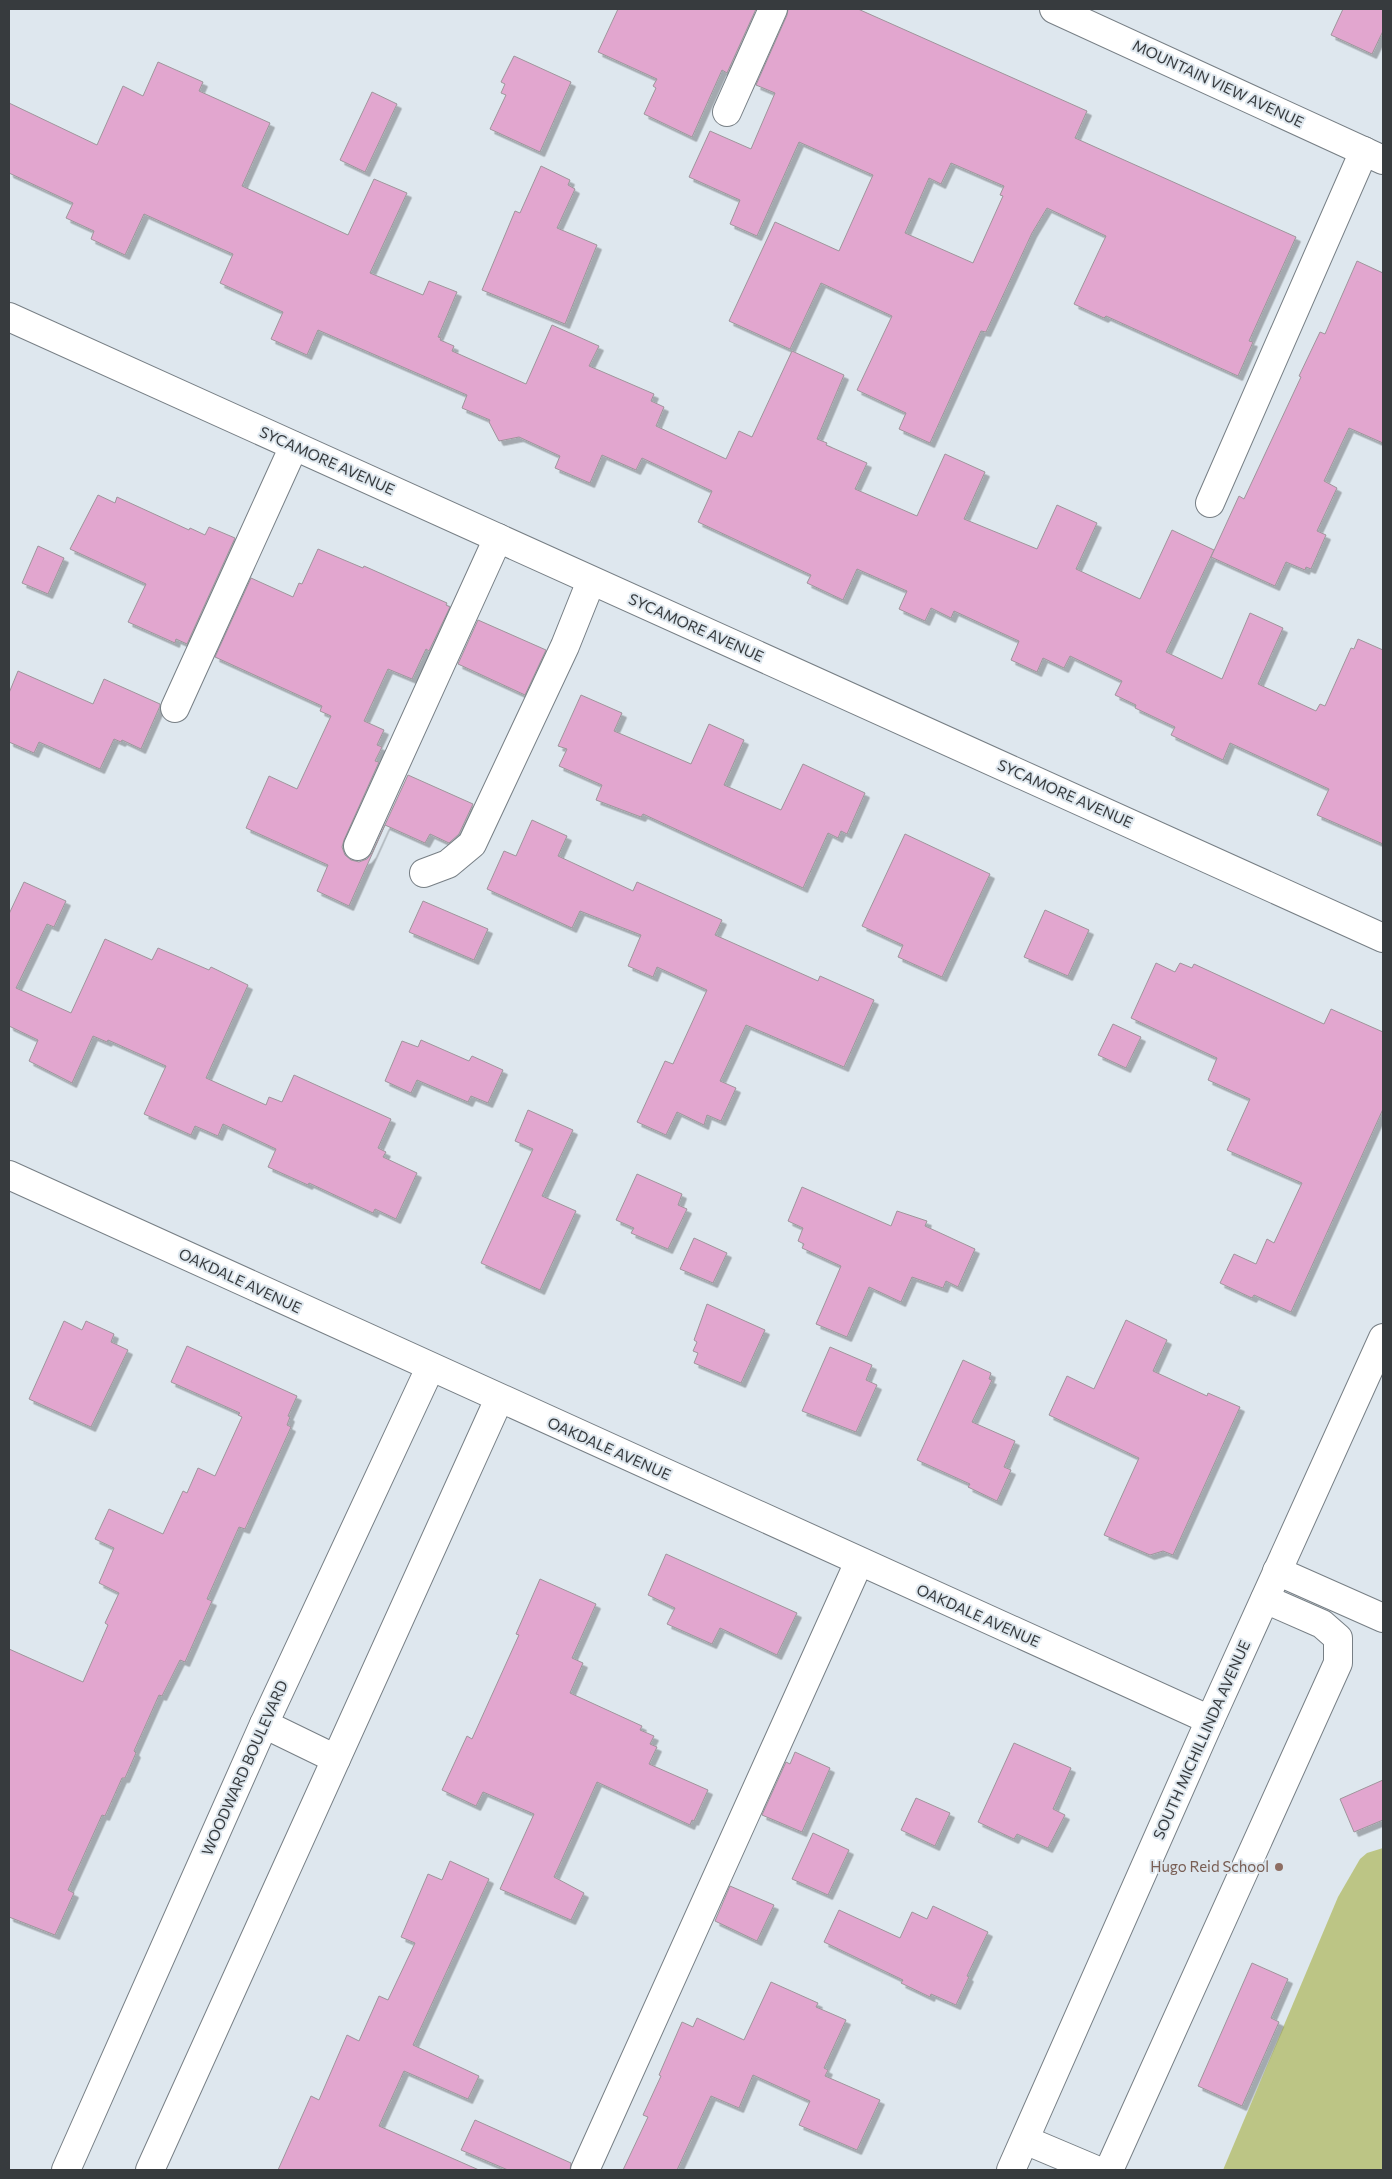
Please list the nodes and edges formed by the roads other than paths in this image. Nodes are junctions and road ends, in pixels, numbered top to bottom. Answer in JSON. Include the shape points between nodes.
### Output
{"nodes":[{"id":1,"x":773,"y":9,"type":"edge"},
{"id":2,"x":1054,"y":9,"type":"edge"},
{"id":3,"x":727,"y":112,"type":"dead end"},
{"id":4,"x":1374,"y":155,"type":"edge"},
{"id":5,"x":9,"y":317,"type":"edge"},
{"id":6,"x":294,"y":446,"type":"junction"},
{"id":7,"x":1210,"y":503,"type":"dead end"},
{"id":8,"x":498,"y":538,"type":"junction"},
{"id":9,"x":591,"y":581,"type":"junction"},
{"id":10,"x":175,"y":708,"type":"dead end"},
{"id":11,"x":358,"y":846,"type":"dead end"},
{"id":12,"x":424,"y":873,"type":"dead end"},
{"id":13,"x":1383,"y":938,"type":"edge"},
{"id":14,"x":9,"y":1175,"type":"edge"},
{"id":15,"x":1383,"y":1338,"type":"edge"},
{"id":16,"x":430,"y":1368,"type":"junction"},
{"id":17,"x":499,"y":1399,"type":"junction"},
{"id":18,"x":859,"y":1562,"type":"junction"},
{"id":19,"x":1277,"y":1571,"type":"junction"},
{"id":20,"x":1265,"y":1599,"type":"junction"},
{"id":21,"x":1383,"y":1618,"type":"edge"},
{"id":22,"x":1210,"y":1720,"type":"junction"},
{"id":23,"x":264,"y":1724,"type":"junction"},
{"id":24,"x":336,"y":1759,"type":"junction"},
{"id":25,"x":1025,"y":2140,"type":"junction"},
{"id":26,"x":66,"y":2170,"type":"edge"},
{"id":27,"x":150,"y":2170,"type":"edge"},
{"id":28,"x":585,"y":2170,"type":"edge"},
{"id":29,"x":1011,"y":2170,"type":"edge"},
{"id":30,"x":1096,"y":2170,"type":"edge"},
{"id":31,"x":1109,"y":2170,"type":"edge"}],
"edges":[{"from":1,"to":3,"type":"street"},
{"from":2,"to":4,"type":"street","name":"MOUNTAIN VIEW AVENUE"},
{"from":4,"to":7,"type":"street"},
{"from":5,"to":6,"type":"street","name":"SYCAMORE AVENUE"},
{"from":6,"to":8,"type":"street","name":"SYCAMORE AVENUE"},
{"from":6,"to":10,"type":"street"},
{"from":8,"to":9,"type":"street","name":"SYCAMORE AVENUE"},
{"from":8,"to":11,"type":"street"},
{"from":9,"to":12,"type":"street","via":[[565,646],[472,844],[448,864]]},
{"from":9,"to":13,"type":"street","name":"SYCAMORE AVENUE"},
{"from":14,"to":16,"type":"street","name":"OAKDALE AVENUE"},
{"from":15,"to":19,"type":"street","name":"SOUTH MICHILLINDA AVENUE"},
{"from":16,"to":17,"type":"street","name":"OAKDALE AVENUE"},
{"from":16,"to":23,"type":"street","name":"WOODWARD BOULEVARD"},
{"from":17,"to":18,"type":"street","name":"OAKDALE AVENUE"},
{"from":17,"to":24,"type":"street"},
{"from":18,"to":22,"type":"street","name":"OAKDALE AVENUE"},
{"from":18,"to":28,"type":"street"},
{"from":19,"to":20,"type":"street","name":"SOUTH MICHILLINDA AVENUE"},
{"from":19,"to":21,"type":"street"},
{"from":20,"to":22,"type":"street","name":"SOUTH MICHILLINDA AVENUE"},
{"from":20,"to":31,"type":"street","via":[[1322,1624],[1338,1638],[1338,1663]]},
{"from":22,"to":25,"type":"street","name":"SOUTH MICHILLINDA AVENUE"},
{"from":23,"to":24,"type":"street"},
{"from":23,"to":26,"type":"street","name":"WOODWARD BOULEVARD"},
{"from":24,"to":27,"type":"street"},
{"from":25,"to":29,"type":"street","name":"SOUTH MICHILLINDA AVENUE"},
{"from":25,"to":30,"type":"street"}]}
